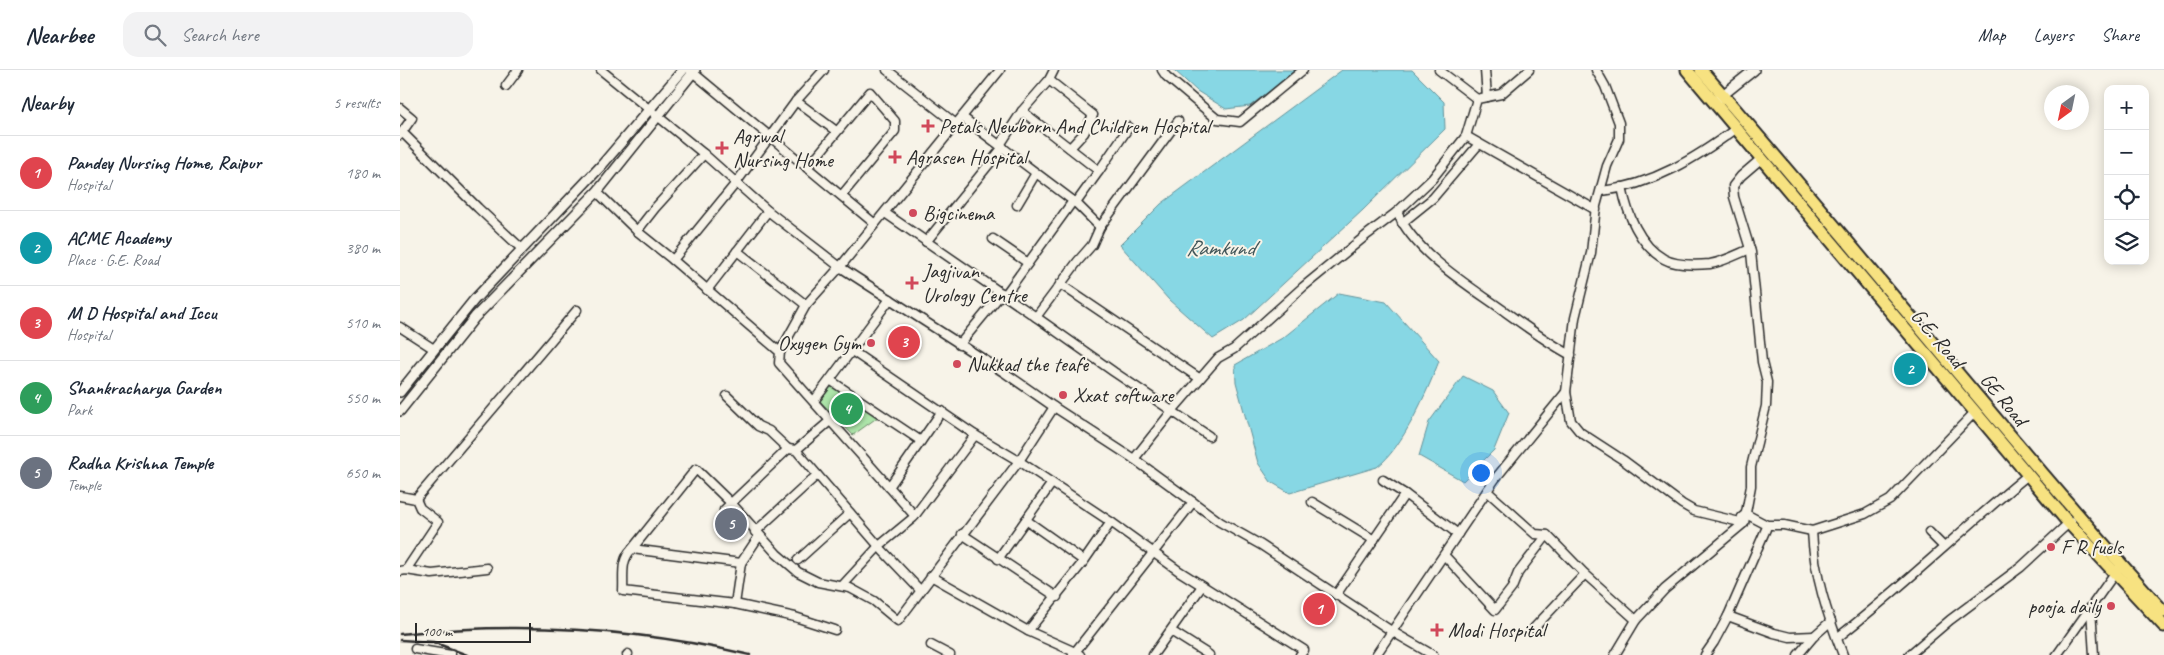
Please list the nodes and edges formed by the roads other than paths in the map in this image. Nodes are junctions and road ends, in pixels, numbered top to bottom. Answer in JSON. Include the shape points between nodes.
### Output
{"nodes":[{"id":1,"x":518,"y":70,"type":"edge"},
{"id":2,"x":601,"y":70,"type":"edge"},
{"id":3,"x":683,"y":70,"type":"edge"},
{"id":4,"x":824,"y":70,"type":"edge"},
{"id":5,"x":887,"y":70,"type":"edge"},
{"id":6,"x":1000,"y":70,"type":"edge"},
{"id":7,"x":1054,"y":70,"type":"edge"},
{"id":8,"x":1162,"y":70,"type":"edge"},
{"id":9,"x":1303,"y":70,"type":"edge"},
{"id":10,"x":1439,"y":70,"type":"edge"},
{"id":11,"x":1485,"y":70,"type":"edge"},
{"id":12,"x":1529,"y":70,"type":"edge"},
{"id":13,"x":1596,"y":70,"type":"edge"},
{"id":14,"x":1687,"y":70,"type":"edge"},
{"id":15,"x":1701,"y":70,"type":"edge"},
{"id":16,"x":1754,"y":70,"type":"edge"},
{"id":17,"x":692,"y":71,"type":"edge"},
{"id":18,"x":1049,"y":80,"type":"junction"},
{"id":19,"x":506,"y":86,"type":"dead end"},
{"id":20,"x":1487,"y":97,"type":"junction"},
{"id":21,"x":1719,"y":98,"type":"junction"},
{"id":22,"x":1477,"y":99,"type":"junction"},
{"id":23,"x":796,"y":102,"type":"junction"},
{"id":24,"x":400,"y":108,"type":"edge"},
{"id":25,"x":650,"y":109,"type":"junction"},
{"id":26,"x":1022,"y":111,"type":"junction"},
{"id":27,"x":658,"y":116,"type":"junction"},
{"id":28,"x":962,"y":116,"type":"junction"},
{"id":29,"x":1178,"y":121,"type":"dead end"},
{"id":30,"x":956,"y":124,"type":"junction"},
{"id":31,"x":1129,"y":127,"type":"dead end"},
{"id":32,"x":1737,"y":128,"type":"junction"},
{"id":33,"x":836,"y":131,"type":"junction"},
{"id":34,"x":401,"y":134,"type":"edge"},
{"id":35,"x":770,"y":136,"type":"junction"},
{"id":36,"x":1466,"y":136,"type":"junction"},
{"id":37,"x":1479,"y":144,"type":"junction"},
{"id":38,"x":1001,"y":146,"type":"junction"},
{"id":39,"x":1070,"y":148,"type":"junction"},
{"id":40,"x":704,"y":154,"type":"junction"},
{"id":41,"x":1762,"y":158,"type":"junction"},
{"id":42,"x":808,"y":168,"type":"junction"},
{"id":43,"x":1100,"y":171,"type":"junction"},
{"id":44,"x":1036,"y":173,"type":"junction"},
{"id":45,"x":736,"y":183,"type":"junction"},
{"id":46,"x":1622,"y":187,"type":"junction"},
{"id":47,"x":1602,"y":191,"type":"junction"},
{"id":48,"x":597,"y":192,"type":"junction"},
{"id":49,"x":842,"y":195,"type":"junction"},
{"id":50,"x":1075,"y":202,"type":"junction"},
{"id":51,"x":1017,"y":205,"type":"dead end"},
{"id":52,"x":1596,"y":210,"type":"junction"},
{"id":53,"x":768,"y":211,"type":"junction"},
{"id":54,"x":1397,"y":212,"type":"junction"},
{"id":55,"x":885,"y":213,"type":"junction"},
{"id":56,"x":1402,"y":223,"type":"junction"},
{"id":57,"x":875,"y":224,"type":"junction"},
{"id":58,"x":1100,"y":227,"type":"junction"},
{"id":59,"x":638,"y":231,"type":"junction"},
{"id":60,"x":993,"y":239,"type":"dead end"},
{"id":61,"x":926,"y":242,"type":"junction"},
{"id":62,"x":522,"y":249,"type":"junction"},
{"id":63,"x":1750,"y":249,"type":"junction"},
{"id":64,"x":737,"y":251,"type":"junction"},
{"id":65,"x":672,"y":260,"type":"junction"},
{"id":66,"x":1028,"y":262,"type":"junction"},
{"id":67,"x":840,"y":267,"type":"junction"},
{"id":68,"x":1060,"y":284,"type":"junction"},
{"id":69,"x":707,"y":290,"type":"junction"},
{"id":70,"x":1004,"y":294,"type":"junction"},
{"id":71,"x":890,"y":299,"type":"junction"},
{"id":72,"x":806,"y":305,"type":"junction"},
{"id":73,"x":577,"y":310,"type":"dead end"},
{"id":74,"x":1036,"y":317,"type":"junction"},
{"id":75,"x":400,"y":327,"type":"edge"},
{"id":76,"x":959,"y":345,"type":"junction"},
{"id":77,"x":434,"y":349,"type":"junction"},
{"id":78,"x":852,"y":350,"type":"junction"},
{"id":79,"x":780,"y":352,"type":"junction"},
{"id":80,"x":1571,"y":355,"type":"junction"},
{"id":81,"x":1199,"y":378,"type":"junction"},
{"id":82,"x":830,"y":380,"type":"junction"},
{"id":83,"x":400,"y":392,"type":"edge"},
{"id":84,"x":1566,"y":392,"type":"junction"},
{"id":85,"x":727,"y":396,"type":"dead end"},
{"id":86,"x":814,"y":401,"type":"junction"},
{"id":87,"x":1054,"y":407,"type":"junction"},
{"id":88,"x":400,"y":411,"type":"edge"},
{"id":89,"x":942,"y":411,"type":"junction"},
{"id":90,"x":1172,"y":411,"type":"junction"},
{"id":91,"x":1975,"y":412,"type":"junction"},
{"id":92,"x":831,"y":420,"type":"junction"},
{"id":93,"x":975,"y":435,"type":"junction"},
{"id":94,"x":1209,"y":436,"type":"dead end"},
{"id":95,"x":921,"y":441,"type":"junction"},
{"id":96,"x":792,"y":450,"type":"junction"},
{"id":97,"x":1134,"y":460,"type":"junction"},
{"id":98,"x":1019,"y":461,"type":"junction"},
{"id":99,"x":817,"y":475,"type":"junction"},
{"id":100,"x":2028,"y":475,"type":"junction"},
{"id":101,"x":1383,"y":480,"type":"dead end"},
{"id":102,"x":1052,"y":483,"type":"junction"},
{"id":103,"x":889,"y":487,"type":"junction"},
{"id":104,"x":1487,"y":491,"type":"junction"},
{"id":105,"x":1405,"y":494,"type":"junction"},
{"id":106,"x":400,"y":496,"type":"edge"},
{"id":107,"x":416,"y":499,"type":"junction"},
{"id":108,"x":1193,"y":502,"type":"junction"},
{"id":109,"x":1312,"y":502,"type":"dead end"},
{"id":110,"x":732,"y":504,"type":"junction"},
{"id":111,"x":724,"y":510,"type":"dead end"},
{"id":112,"x":850,"y":513,"type":"junction"},
{"id":113,"x":1746,"y":514,"type":"junction"},
{"id":114,"x":915,"y":516,"type":"junction"},
{"id":115,"x":2073,"y":519,"type":"junction"},
{"id":116,"x":1026,"y":520,"type":"junction"},
{"id":117,"x":1735,"y":521,"type":"junction"},
{"id":118,"x":1111,"y":522,"type":"junction"},
{"id":119,"x":1744,"y":524,"type":"junction"},
{"id":120,"x":1766,"y":528,"type":"dead end"},
{"id":121,"x":1812,"y":531,"type":"junction"},
{"id":122,"x":1929,"y":532,"type":"dead end"},
{"id":123,"x":757,"y":534,"type":"junction"},
{"id":124,"x":962,"y":534,"type":"junction"},
{"id":125,"x":1458,"y":534,"type":"junction"},
{"id":126,"x":1547,"y":535,"type":"junction"},
{"id":127,"x":1374,"y":540,"type":"junction"},
{"id":128,"x":879,"y":546,"type":"junction"},
{"id":129,"x":1944,"y":547,"type":"junction"},
{"id":130,"x":632,"y":549,"type":"junction"},
{"id":131,"x":1153,"y":552,"type":"junction"},
{"id":132,"x":1444,"y":555,"type":"junction"},
{"id":133,"x":998,"y":558,"type":"junction"},
{"id":134,"x":798,"y":560,"type":"dead end"},
{"id":135,"x":1084,"y":561,"type":"junction"},
{"id":136,"x":741,"y":563,"type":"junction"},
{"id":137,"x":487,"y":568,"type":"dead end"},
{"id":138,"x":2118,"y":569,"type":"junction"},
{"id":139,"x":403,"y":570,"type":"edge"},
{"id":140,"x":1585,"y":574,"type":"junction"},
{"id":141,"x":931,"y":576,"type":"junction"},
{"id":142,"x":842,"y":586,"type":"junction"},
{"id":143,"x":1202,"y":586,"type":"junction"},
{"id":144,"x":920,"y":590,"type":"junction"},
{"id":145,"x":1336,"y":595,"type":"junction"},
{"id":146,"x":1057,"y":597,"type":"junction"},
{"id":147,"x":734,"y":604,"type":"junction"},
{"id":148,"x":2091,"y":609,"type":"junction"},
{"id":149,"x":2164,"y":612,"type":"edge"},
{"id":150,"x":1728,"y":616,"type":"junction"},
{"id":151,"x":1636,"y":620,"type":"junction"},
{"id":152,"x":1831,"y":621,"type":"junction"},
{"id":153,"x":2164,"y":626,"type":"edge"},
{"id":154,"x":1534,"y":628,"type":"dead end"},
{"id":155,"x":834,"y":630,"type":"dead end"},
{"id":156,"x":1028,"y":631,"type":"junction"},
{"id":157,"x":1170,"y":631,"type":"junction"},
{"id":158,"x":1393,"y":632,"type":"junction"},
{"id":159,"x":1814,"y":636,"type":"junction"},
{"id":160,"x":1837,"y":638,"type":"junction"},
{"id":161,"x":931,"y":645,"type":"dead end"},
{"id":162,"x":415,"y":649,"type":"dead end"},
{"id":163,"x":1302,"y":652,"type":"edge"},
{"id":164,"x":1076,"y":654,"type":"edge"},
{"id":165,"x":451,"y":655,"type":"edge"},
{"id":166,"x":950,"y":655,"type":"edge"},
{"id":167,"x":1152,"y":655,"type":"edge"},
{"id":168,"x":1209,"y":655,"type":"edge"},
{"id":169,"x":1311,"y":655,"type":"edge"},
{"id":170,"x":1376,"y":655,"type":"edge"},
{"id":171,"x":1433,"y":655,"type":"edge"},
{"id":172,"x":1615,"y":655,"type":"edge"},
{"id":173,"x":1705,"y":655,"type":"edge"},
{"id":174,"x":1798,"y":655,"type":"edge"},
{"id":175,"x":1843,"y":655,"type":"edge"},
{"id":176,"x":1909,"y":655,"type":"edge"},
{"id":177,"x":2057,"y":655,"type":"edge"},
{"id":178,"x":2094,"y":655,"type":"edge"}],
"edges":[{"from":1,"to":19,"type":"street"},
{"from":2,"to":25,"type":"street"},
{"from":3,"to":25,"type":"street"},
{"from":4,"to":23,"type":"street"},
{"from":5,"to":30,"type":"street"},
{"from":6,"to":28,"type":"street"},
{"from":7,"to":18,"type":"street"},
{"from":8,"to":9,"type":"street","via":[[1217,119],[1240,122]]},
{"from":10,"to":22,"type":"street"},
{"from":11,"to":20,"type":"street"},
{"from":12,"to":20,"type":"street","via":[[1501,94]]},
{"from":13,"to":47,"type":"street","via":[[1619,123],[1619,139],[1607,166]]},
{"from":14,"to":21,"type":"main road","name":"G.E. Road"},
{"from":15,"to":21,"type":"main road","name":"GE Road"},
{"from":16,"to":21,"type":"street"},
{"from":17,"to":27,"type":"street"},
{"from":17,"to":35,"type":"street"},
{"from":18,"to":26,"type":"street"},
{"from":18,"to":39,"type":"street","via":[[1092,115],[1084,133]]},
{"from":20,"to":22,"type":"street"},
{"from":21,"to":32,"type":"main road","name":"G.E. Road"},
{"from":21,"to":115,"type":"main road","name":"GE Road","via":[[1875,272]]},
{"from":22,"to":36,"type":"street"},
{"from":23,"to":33,"type":"street"},
{"from":23,"to":35,"type":"street"},
{"from":24,"to":34,"type":"street","via":[[412,118]]},
{"from":25,"to":27,"type":"street"},
{"from":25,"to":62,"type":"street"},
{"from":26,"to":38,"type":"street"},
{"from":26,"to":39,"type":"street"},
{"from":27,"to":40,"type":"street"},
{"from":27,"to":48,"type":"street"},
{"from":28,"to":30,"type":"street"},
{"from":28,"to":38,"type":"street"},
{"from":29,"to":58,"type":"street"},
{"from":30,"to":55,"type":"street"},
{"from":31,"to":43,"type":"street"},
{"from":32,"to":41,"type":"main road","name":"G.E. Road"},
{"from":32,"to":46,"type":"street","via":[[1663,175]]},
{"from":33,"to":42,"type":"street"},
{"from":33,"to":49,"type":"street","via":[[870,92],[895,121],[895,131]]},
{"from":34,"to":62,"type":"street"},
{"from":35,"to":42,"type":"street"},
{"from":35,"to":45,"type":"street"},
{"from":36,"to":37,"type":"street"},
{"from":36,"to":54,"type":"street","via":[[1432,179]]},
{"from":37,"to":52,"type":"street"},
{"from":37,"to":56,"type":"street","via":[[1433,198]]},
{"from":38,"to":44,"type":"street"},
{"from":38,"to":61,"type":"street"},
{"from":39,"to":43,"type":"street"},
{"from":40,"to":45,"type":"street"},
{"from":40,"to":59,"type":"street"},
{"from":41,"to":63,"type":"street","via":[[1733,186]]},
{"from":41,"to":91,"type":"main road","name":"G.E. Road"},
{"from":42,"to":49,"type":"street"},
{"from":43,"to":50,"type":"street"},
{"from":44,"to":50,"type":"street"},
{"from":44,"to":51,"type":"street"},
{"from":45,"to":53,"type":"street"},
{"from":45,"to":65,"type":"street"},
{"from":46,"to":47,"type":"street"},
{"from":46,"to":63,"type":"street","via":[[1635,228],[1664,259],[1687,264],[1712,264]]},
{"from":47,"to":52,"type":"street"},
{"from":48,"to":59,"type":"street"},
{"from":48,"to":88,"type":"street","via":[[475,317]]},
{"from":49,"to":57,"type":"street"},
{"from":50,"to":58,"type":"street"},
{"from":50,"to":66,"type":"street"},
{"from":52,"to":80,"type":"street"},
{"from":53,"to":64,"type":"street"},
{"from":53,"to":67,"type":"street"},
{"from":54,"to":56,"type":"street"},
{"from":54,"to":81,"type":"street","via":[[1303,287],[1234,349],[1218,358]]},
{"from":55,"to":57,"type":"street"},
{"from":55,"to":61,"type":"street"},
{"from":56,"to":80,"type":"street","via":[[1456,278],[1546,342]]},
{"from":57,"to":67,"type":"street"},
{"from":58,"to":68,"type":"street","via":[[1092,245]]},
{"from":59,"to":65,"type":"street"},
{"from":60,"to":66,"type":"street"},
{"from":61,"to":70,"type":"street"},
{"from":62,"to":77,"type":"street"},
{"from":63,"to":113,"type":"street","via":[[1767,382],[1766,406],[1751,467]]},
{"from":64,"to":69,"type":"street"},
{"from":64,"to":72,"type":"street"},
{"from":65,"to":69,"type":"street"},
{"from":66,"to":70,"type":"street"},
{"from":67,"to":71,"type":"street"},
{"from":67,"to":72,"type":"street"},
{"from":68,"to":74,"type":"street"},
{"from":68,"to":81,"type":"street"},
{"from":69,"to":79,"type":"street"},
{"from":70,"to":74,"type":"street"},
{"from":70,"to":76,"type":"street"},
{"from":71,"to":76,"type":"street"},
{"from":71,"to":78,"type":"street"},
{"from":72,"to":79,"type":"street"},
{"from":73,"to":107,"type":"street"},
{"from":74,"to":90,"type":"street"},
{"from":75,"to":77,"type":"street"},
{"from":76,"to":87,"type":"street"},
{"from":77,"to":83,"type":"street"},
{"from":78,"to":82,"type":"street"},
{"from":78,"to":89,"type":"street"},
{"from":79,"to":86,"type":"street","via":[[779,363]]},
{"from":80,"to":84,"type":"street"},
{"from":81,"to":90,"type":"street"},
{"from":82,"to":86,"type":"street"},
{"from":82,"to":95,"type":"street"},
{"from":84,"to":104,"type":"street"},
{"from":84,"to":117,"type":"street","via":[[1571,421],[1580,432],[1694,511]]},
{"from":85,"to":96,"type":"street","via":[[758,426],[770,431]]},
{"from":86,"to":92,"type":"street"},
{"from":87,"to":97,"type":"street"},
{"from":87,"to":98,"type":"street"},
{"from":89,"to":93,"type":"street"},
{"from":89,"to":95,"type":"street"},
{"from":90,"to":94,"type":"street"},
{"from":90,"to":97,"type":"street"},
{"from":91,"to":100,"type":"main road","name":"G.E. Road"},
{"from":91,"to":121,"type":"street","via":[[1890,500],[1865,514]]},
{"from":92,"to":96,"type":"street"},
{"from":92,"to":103,"type":"street"},
{"from":93,"to":98,"type":"street"},
{"from":93,"to":114,"type":"street"},
{"from":95,"to":103,"type":"street"},
{"from":96,"to":99,"type":"street"},
{"from":96,"to":110,"type":"street"},
{"from":97,"to":108,"type":"street"},
{"from":98,"to":102,"type":"street"},
{"from":98,"to":124,"type":"street"},
{"from":99,"to":112,"type":"street"},
{"from":99,"to":123,"type":"street"},
{"from":100,"to":115,"type":"main road","name":"G.E. Road"},
{"from":100,"to":129,"type":"street"},
{"from":101,"to":105,"type":"street"},
{"from":102,"to":116,"type":"street"},
{"from":102,"to":118,"type":"street"},
{"from":103,"to":114,"type":"street"},
{"from":104,"to":125,"type":"street"},
{"from":104,"to":126,"type":"street","via":[[1535,534]]},
{"from":105,"to":125,"type":"street"},
{"from":105,"to":127,"type":"street"},
{"from":106,"to":107,"type":"street"},
{"from":107,"to":139,"type":"street","via":[[420,508],[438,522]]},
{"from":108,"to":131,"type":"street"},
{"from":108,"to":145,"type":"street"},
{"from":109,"to":127,"type":"street"},
{"from":110,"to":111,"type":"street"},
{"from":110,"to":123,"type":"street"},
{"from":110,"to":130,"type":"street","via":[[696,469]]},
{"from":112,"to":128,"type":"street"},
{"from":112,"to":134,"type":"street"},
{"from":113,"to":117,"type":"street"},
{"from":113,"to":119,"type":"street"},
{"from":113,"to":121,"type":"street","via":[[1767,525]]},
{"from":114,"to":128,"type":"street"},
{"from":115,"to":138,"type":"main road","name":"G.E. Road"},
{"from":115,"to":176,"type":"street","via":[[2021,568]]},
{"from":116,"to":133,"type":"street"},
{"from":116,"to":135,"type":"street"},
{"from":117,"to":119,"type":"street"},
{"from":118,"to":131,"type":"street"},
{"from":118,"to":135,"type":"street"},
{"from":119,"to":151,"type":"street","via":[[1665,589]]},
{"from":120,"to":150,"type":"street"},
{"from":121,"to":152,"type":"street","via":[[1813,559]]},
{"from":122,"to":129,"type":"street"},
{"from":123,"to":136,"type":"street"},
{"from":123,"to":142,"type":"street","via":[[798,572],[818,582]]},
{"from":124,"to":133,"type":"street"},
{"from":124,"to":141,"type":"street"},
{"from":125,"to":132,"type":"street"},
{"from":126,"to":132,"type":"street","via":[[1495,610]]},
{"from":126,"to":140,"type":"street"},
{"from":127,"to":145,"type":"street"},
{"from":128,"to":142,"type":"street"},
{"from":128,"to":144,"type":"street"},
{"from":129,"to":160,"type":"street","via":[[1881,604]]},
{"from":130,"to":136,"type":"street"},
{"from":130,"to":147,"type":"street","via":[[625,556],[623,565],[623,591]]},
{"from":131,"to":143,"type":"street"},
{"from":131,"to":164,"type":"street"},
{"from":132,"to":158,"type":"street"},
{"from":133,"to":146,"type":"street"},
{"from":135,"to":146,"type":"street"},
{"from":136,"to":147,"type":"street"},
{"from":137,"to":139,"type":"street","via":[[432,574]]},
{"from":138,"to":148,"type":"street"},
{"from":138,"to":149,"type":"main road"},
{"from":138,"to":153,"type":"main road","name":"G.E. Road"},
{"from":140,"to":151,"type":"street"},
{"from":140,"to":154,"type":"street"},
{"from":141,"to":144,"type":"street"},
{"from":141,"to":156,"type":"street"},
{"from":142,"to":144,"type":"street","via":[[874,601],[898,621]]},
{"from":143,"to":157,"type":"street"},
{"from":143,"to":163,"type":"street"},
{"from":145,"to":158,"type":"street"},
{"from":146,"to":156,"type":"street"},
{"from":147,"to":155,"type":"street","via":[[795,617]]},
{"from":148,"to":177,"type":"street"},
{"from":148,"to":178,"type":"street"},
{"from":150,"to":159,"type":"street","via":[[1774,634]]},
{"from":150,"to":173,"type":"street"},
{"from":151,"to":172,"type":"street"},
{"from":152,"to":159,"type":"street"},
{"from":152,"to":160,"type":"street"},
{"from":156,"to":164,"type":"street"},
{"from":157,"to":167,"type":"street"},
{"from":157,"to":168,"type":"street"},
{"from":158,"to":170,"type":"street"},
{"from":158,"to":171,"type":"street"},
{"from":159,"to":174,"type":"street"},
{"from":160,"to":175,"type":"street"},
{"from":161,"to":166,"type":"street"},
{"from":162,"to":165,"type":"street"},
{"from":163,"to":169,"type":"street"}]}
